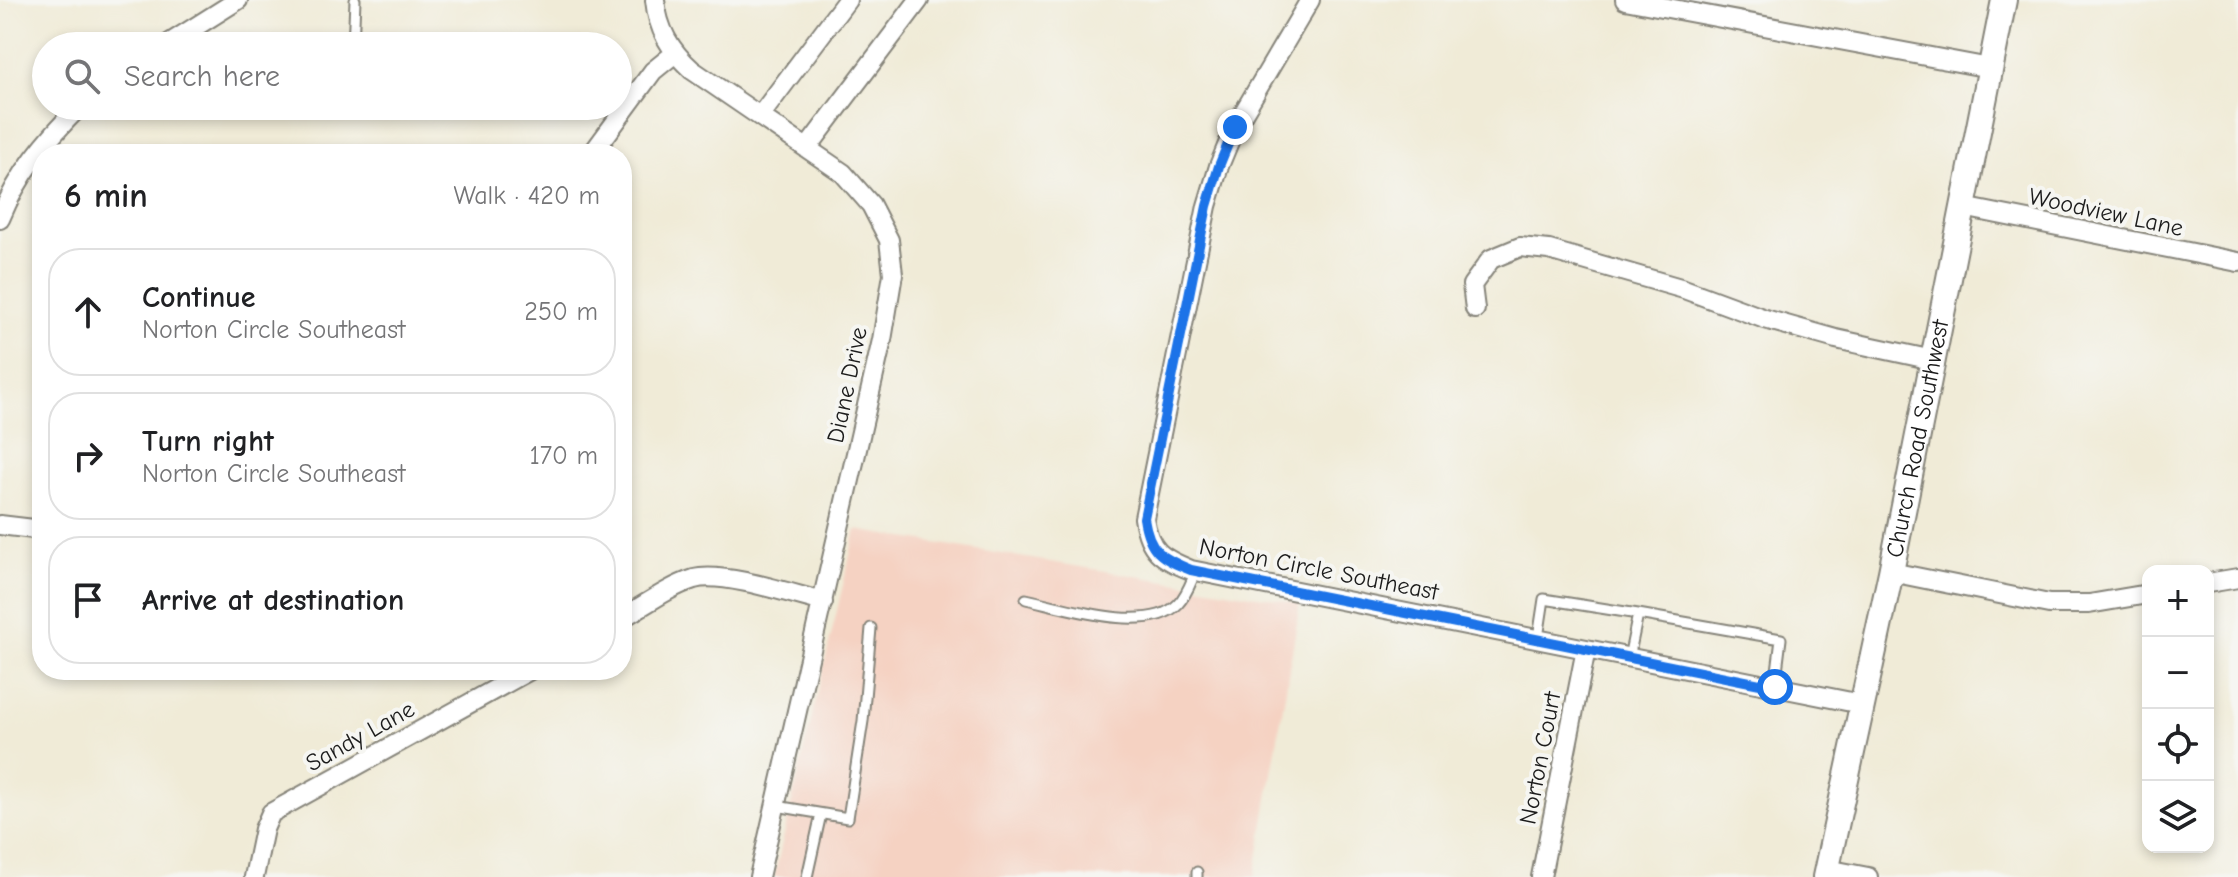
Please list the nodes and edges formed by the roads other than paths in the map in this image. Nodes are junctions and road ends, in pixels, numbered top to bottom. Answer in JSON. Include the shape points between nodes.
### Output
{"nodes":[{"id":1,"x":238,"y":0,"type":"edge"},
{"id":2,"x":355,"y":0,"type":"edge"},
{"id":3,"x":655,"y":0,"type":"edge"},
{"id":4,"x":847,"y":0,"type":"edge"},
{"id":5,"x":919,"y":0,"type":"edge"},
{"id":6,"x":1310,"y":0,"type":"edge"},
{"id":7,"x":1625,"y":0,"type":"edge"},
{"id":8,"x":2004,"y":0,"type":"edge"},
{"id":9,"x":1700,"y":7,"type":"edge"},
{"id":10,"x":187,"y":32,"type":"edge"},
{"id":11,"x":354,"y":32,"type":"edge"},
{"id":12,"x":674,"y":54,"type":"junction"},
{"id":13,"x":1990,"y":68,"type":"junction"},
{"id":14,"x":632,"y":100,"type":"edge"},
{"id":15,"x":760,"y":116,"type":"junction"},
{"id":16,"x":66,"y":120,"type":"edge"},
{"id":17,"x":617,"y":120,"type":"edge"},
{"id":18,"x":43,"y":144,"type":"edge"},
{"id":19,"x":599,"y":144,"type":"edge"},
{"id":20,"x":808,"y":147,"type":"junction"},
{"id":21,"x":32,"y":159,"type":"edge"},
{"id":22,"x":1963,"y":207,"type":"junction"},
{"id":23,"x":0,"y":219,"type":"edge"},
{"id":24,"x":2238,"y":262,"type":"edge"},
{"id":25,"x":1475,"y":309,"type":"dead end"},
{"id":26,"x":1933,"y":360,"type":"junction"},
{"id":27,"x":0,"y":525,"type":"edge"},
{"id":28,"x":32,"y":529,"type":"edge"},
{"id":29,"x":1196,"y":571,"type":"junction"},
{"id":30,"x":1891,"y":572,"type":"junction"},
{"id":31,"x":2238,"y":578,"type":"edge"},
{"id":32,"x":2214,"y":582,"type":"edge"},
{"id":33,"x":2142,"y":595,"type":"edge"},
{"id":34,"x":1026,"y":599,"type":"dead end"},
{"id":35,"x":823,"y":602,"type":"junction"},
{"id":36,"x":632,"y":613,"type":"edge"},
{"id":37,"x":1638,"y":614,"type":"junction"},
{"id":38,"x":871,"y":628,"type":"dead end"},
{"id":39,"x":1538,"y":638,"type":"junction"},
{"id":40,"x":1586,"y":649,"type":"junction"},
{"id":41,"x":1629,"y":658,"type":"junction"},
{"id":42,"x":512,"y":680,"type":"edge"},
{"id":43,"x":1775,"y":687,"type":"junction"},
{"id":44,"x":1861,"y":704,"type":"junction"},
{"id":45,"x":776,"y":806,"type":"junction"},
{"id":46,"x":821,"y":814,"type":"junction"},
{"id":47,"x":1826,"y":873,"type":"edge"},
{"id":48,"x":254,"y":877,"type":"edge"},
{"id":49,"x":759,"y":877,"type":"edge"},
{"id":50,"x":807,"y":877,"type":"edge"},
{"id":51,"x":1541,"y":877,"type":"edge"},
{"id":52,"x":1868,"y":877,"type":"edge"}],
"edges":[{"from":1,"to":10,"type":"street"},
{"from":2,"to":11,"type":"lane"},
{"from":3,"to":12,"type":"street","name":"Diane Drive"},
{"from":4,"to":15,"type":"street"},
{"from":5,"to":20,"type":"street"},
{"from":6,"to":29,"type":"street","name":"Norton Circle Southeast","via":[[1235,127],[1195,257],[1144,518],[1152,547]]},
{"from":7,"to":9,"type":"street"},
{"from":8,"to":13,"type":"street","name":"Church Road Southwest"},
{"from":9,"to":13,"type":"street"},
{"from":12,"to":14,"type":"street"},
{"from":12,"to":15,"type":"street","name":"Diane Drive"},
{"from":13,"to":22,"type":"street","name":"Church Road Southwest"},
{"from":15,"to":20,"type":"street","name":"Diane Drive"},
{"from":16,"to":18,"type":"street"},
{"from":17,"to":19,"type":"street"},
{"from":20,"to":35,"type":"street","name":"Diane Drive","via":[[843,173],[871,205],[889,240],[893,274]]},
{"from":21,"to":23,"type":"street"},
{"from":22,"to":24,"type":"street","name":"Woodview Lane"},
{"from":22,"to":26,"type":"street","name":"Church Road Southwest"},
{"from":25,"to":26,"type":"street","via":[[1472,285],[1491,259],[1520,247],[1534,248],[1684,289],[1807,331]]},
{"from":26,"to":30,"type":"street","name":"Church Road Southwest"},
{"from":27,"to":28,"type":"street"},
{"from":29,"to":34,"type":"lane","via":[[1178,605],[1150,618]]},
{"from":29,"to":39,"type":"street","name":"Norton Circle Southeast"},
{"from":30,"to":33,"type":"street","via":[[2049,604]]},
{"from":30,"to":44,"type":"street","name":"Church Road Southwest"},
{"from":31,"to":32,"type":"street"},
{"from":35,"to":36,"type":"street","via":[[736,581],[695,579]]},
{"from":35,"to":45,"type":"street","name":"Diane Drive"},
{"from":37,"to":39,"type":"lane","via":[[1544,599]]},
{"from":37,"to":41,"type":"lane"},
{"from":37,"to":43,"type":"lane","via":[[1781,639]]},
{"from":38,"to":46,"type":"lane","via":[[848,818]]},
{"from":39,"to":40,"type":"street","name":"Norton Circle Southeast"},
{"from":40,"to":41,"type":"street","name":"Norton Circle Southeast"},
{"from":40,"to":51,"type":"street","name":"Norton Court"},
{"from":41,"to":43,"type":"street","name":"Norton Circle Southeast"},
{"from":42,"to":48,"type":"street","name":"Sandy Lane","via":[[271,813]]},
{"from":43,"to":44,"type":"street","name":"Norton Circle Southeast"},
{"from":44,"to":47,"type":"street","name":"Church Road Southwest"},
{"from":45,"to":46,"type":"lane"},
{"from":45,"to":49,"type":"street","name":"Diane Drive"},
{"from":46,"to":50,"type":"lane"},
{"from":47,"to":52,"type":"street"}]}
